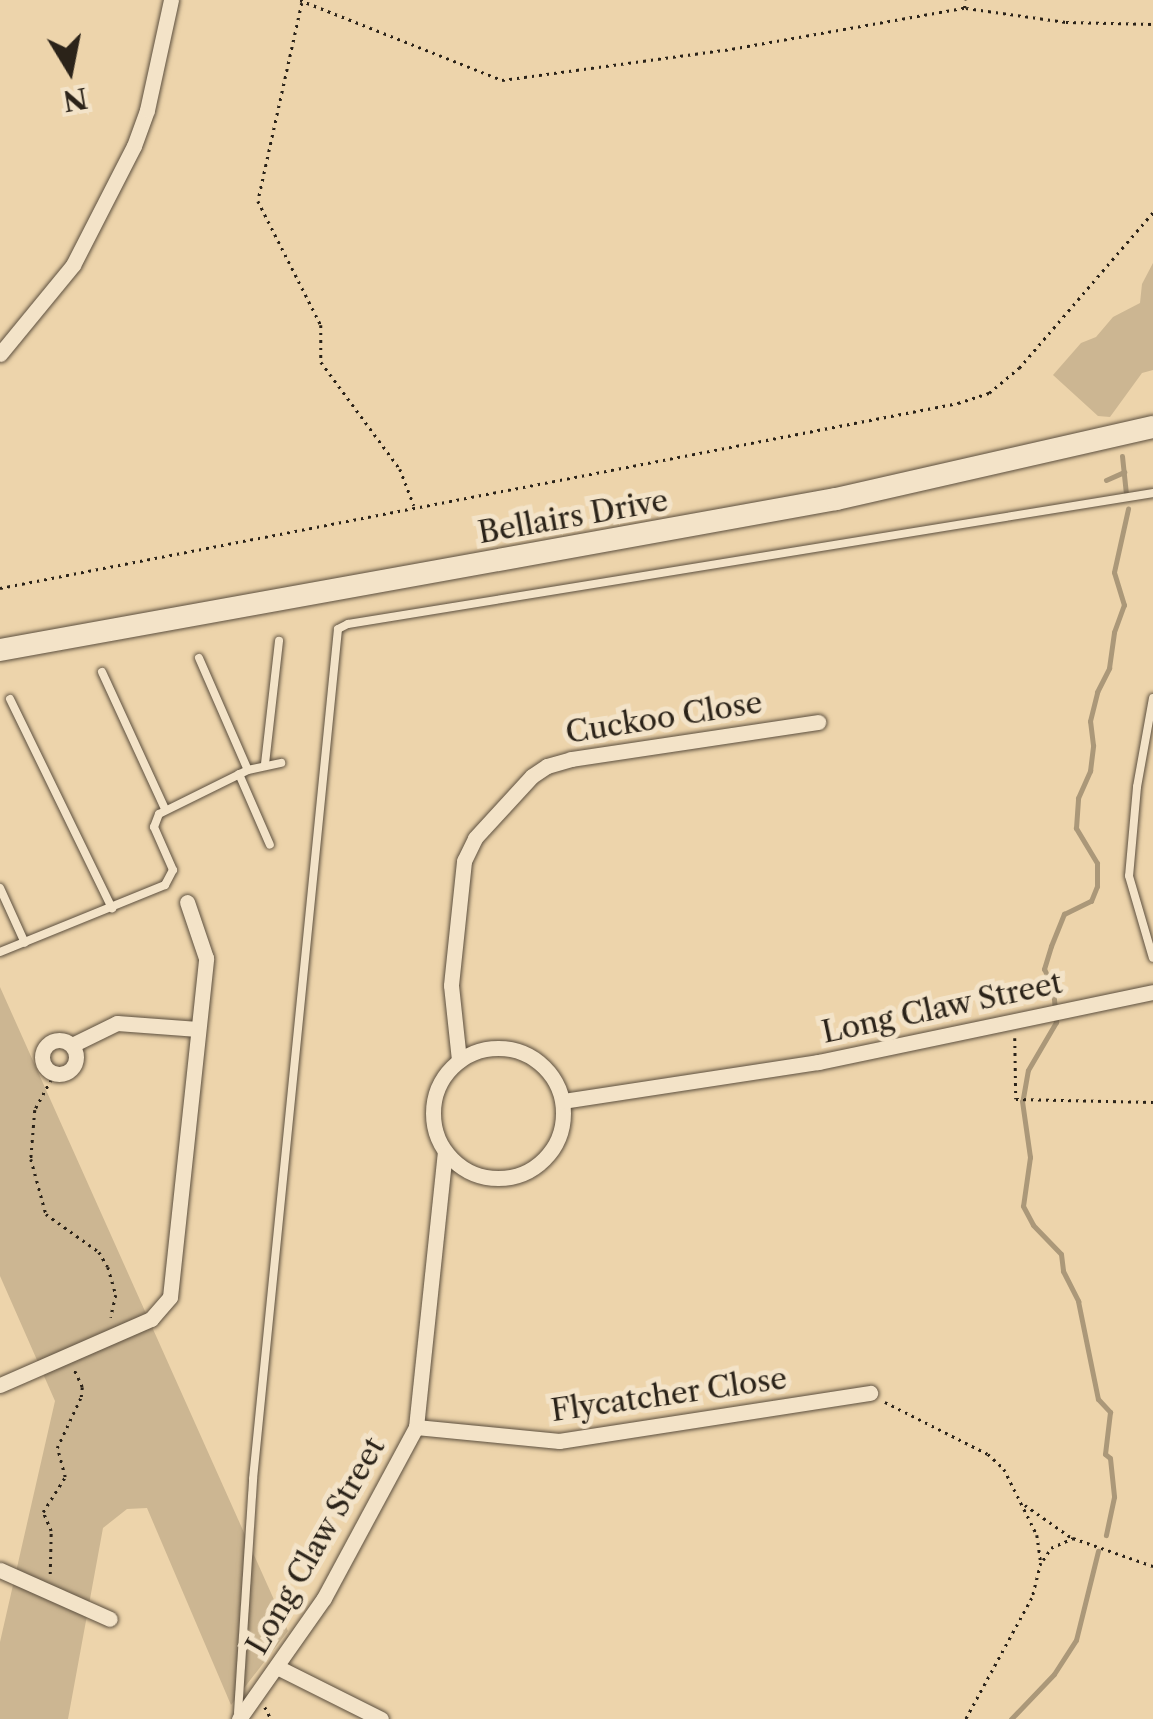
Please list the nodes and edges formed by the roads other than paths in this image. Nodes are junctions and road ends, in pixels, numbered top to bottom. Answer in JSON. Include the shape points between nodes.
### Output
{"nodes":[{"id":1,"x":170,"y":0,"type":"edge"},
{"id":2,"x":0,"y":354,"type":"edge"},
{"id":3,"x":1153,"y":427,"type":"edge"},
{"id":4,"x":1153,"y":494,"type":"edge"},
{"id":5,"x":279,"y":641,"type":"dead end"},
{"id":6,"x":0,"y":650,"type":"edge"},
{"id":7,"x":198,"y":658,"type":"dead end"},
{"id":8,"x":102,"y":672,"type":"dead end"},
{"id":9,"x":1153,"y":698,"type":"edge"},
{"id":10,"x":10,"y":700,"type":"dead end"},
{"id":11,"x":818,"y":722,"type":"dead end"},
{"id":12,"x":281,"y":763,"type":"dead end"},
{"id":13,"x":265,"y":764,"type":"junction"},
{"id":14,"x":244,"y":772,"type":"junction"},
{"id":15,"x":165,"y":809,"type":"junction"},
{"id":16,"x":270,"y":845,"type":"dead end"},
{"id":17,"x":0,"y":888,"type":"edge"},
{"id":18,"x":187,"y":902,"type":"dead end"},
{"id":19,"x":112,"y":908,"type":"junction"},
{"id":20,"x":25,"y":943,"type":"junction"},
{"id":21,"x":0,"y":952,"type":"edge"},
{"id":22,"x":1153,"y":958,"type":"edge"},
{"id":23,"x":1153,"y":992,"type":"edge"},
{"id":24,"x":198,"y":1029,"type":"junction"},
{"id":25,"x":72,"y":1045,"type":"junction"},
{"id":26,"x":460,"y":1060,"type":"junction"},
{"id":27,"x":563,"y":1101,"type":"junction"},
{"id":28,"x":445,"y":1153,"type":"junction"},
{"id":29,"x":0,"y":1385,"type":"edge"},
{"id":30,"x":870,"y":1393,"type":"road end"},
{"id":31,"x":416,"y":1427,"type":"junction"},
{"id":32,"x":0,"y":1570,"type":"edge"},
{"id":33,"x":110,"y":1619,"type":"dead end"},
{"id":34,"x":279,"y":1668,"type":"junction"},
{"id":35,"x":238,"y":1719,"type":"edge"},
{"id":36,"x":380,"y":1719,"type":"edge"}],
"edges":[{"from":1,"to":2,"type":"street","via":[[134,146],[73,265]]},
{"from":3,"to":6,"type":"street","name":"Bellairs Drive","via":[[836,500]]},
{"from":4,"to":35,"type":"lane","via":[[338,629],[253,1479]]},
{"from":5,"to":13,"type":"lane"},
{"from":7,"to":14,"type":"lane"},
{"from":8,"to":15,"type":"lane"},
{"from":9,"to":22,"type":"lane","via":[[1130,876]]},
{"from":10,"to":19,"type":"lane"},
{"from":11,"to":26,"type":"street","name":"Cuckoo Close","via":[[571,759],[532,776],[475,838],[464,861],[450,1006]]},
{"from":12,"to":13,"type":"lane"},
{"from":13,"to":14,"type":"lane"},
{"from":14,"to":15,"type":"lane"},
{"from":14,"to":16,"type":"lane"},
{"from":15,"to":19,"type":"lane","via":[[154,828],[172,866],[170,880]]},
{"from":17,"to":20,"type":"lane"},
{"from":18,"to":24,"type":"street","via":[[206,958]]},
{"from":19,"to":20,"type":"lane"},
{"from":20,"to":21,"type":"lane"},
{"from":23,"to":27,"type":"street","name":"Long Claw Street","via":[[818,1062]]},
{"from":24,"to":25,"type":"street","via":[[117,1023]]},
{"from":24,"to":29,"type":"street","via":[[172,1292],[156,1316]]},
{"from":25,"to":25,"type":"street","via":[[62,1040],[46,1046],[43,1062],[55,1073],[74,1066]]},
{"from":26,"to":27,"type":"street","via":[[501,1047],[523,1052],[556,1080]]},
{"from":26,"to":28,"type":"street","via":[[433,1103],[432,1121]]},
{"from":27,"to":28,"type":"street","via":[[557,1144],[525,1173],[481,1177]]},
{"from":28,"to":31,"type":"street","name":"Long Claw Street"},
{"from":30,"to":31,"type":"street","name":"Flycatcher Close","via":[[549,1442]]},
{"from":31,"to":34,"type":"street","name":"Long Claw Street"},
{"from":32,"to":33,"type":"street"},
{"from":34,"to":35,"type":"street","name":"Long Claw Street"},
{"from":34,"to":36,"type":"street"}]}
